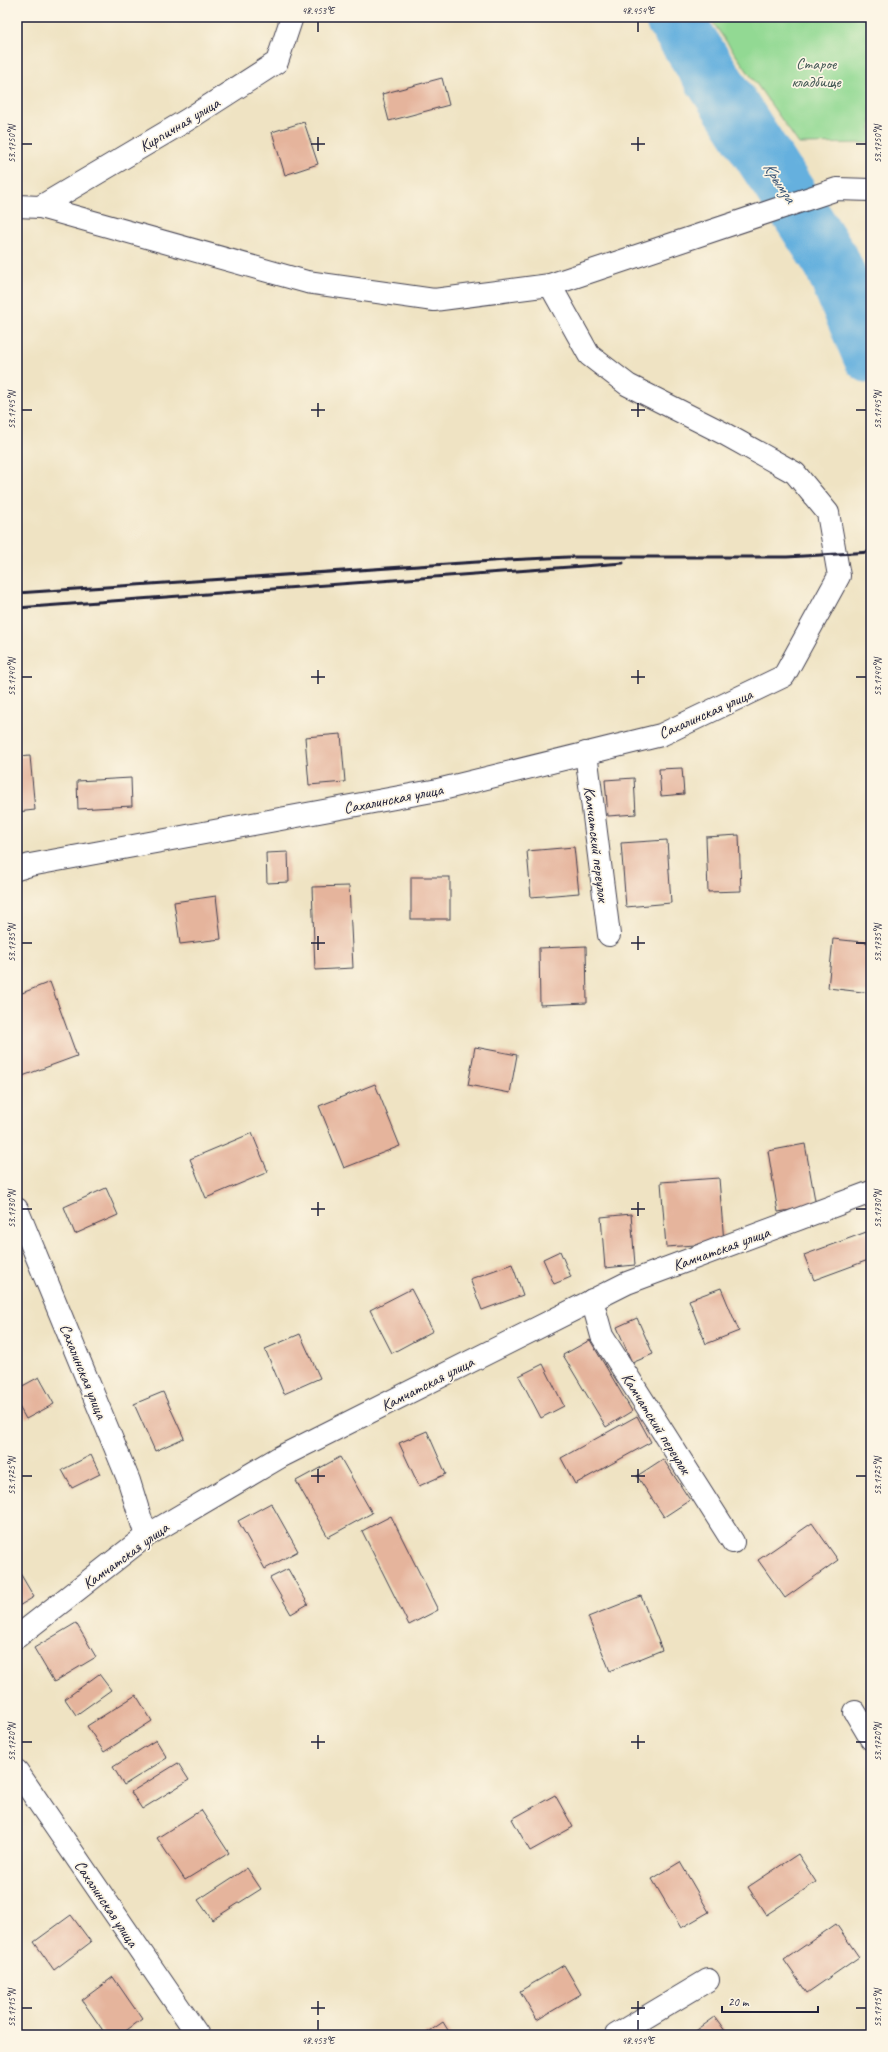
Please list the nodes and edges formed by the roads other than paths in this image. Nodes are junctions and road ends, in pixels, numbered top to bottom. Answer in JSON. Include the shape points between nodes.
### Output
{"nodes":[{"id":1,"x":292,"y":17,"type":"edge"},
{"id":2,"x":871,"y":190,"type":"edge"},
{"id":3,"x":17,"y":206,"type":"edge"},
{"id":4,"x":40,"y":207,"type":"junction"},
{"id":5,"x":550,"y":285,"type":"junction"},
{"id":6,"x":586,"y":754,"type":"junction"},
{"id":7,"x":17,"y":869,"type":"edge"},
{"id":8,"x":609,"y":935,"type":"dead end"},
{"id":9,"x":871,"y":1192,"type":"edge"},
{"id":10,"x":17,"y":1209,"type":"edge"},
{"id":11,"x":592,"y":1300,"type":"junction"},
{"id":12,"x":146,"y":1536,"type":"junction"},
{"id":13,"x":733,"y":1542,"type":"dead end"},
{"id":14,"x":17,"y":1637,"type":"edge"},
{"id":15,"x":855,"y":1712,"type":"dead end"},
{"id":16,"x":871,"y":1739,"type":"edge"},
{"id":17,"x":17,"y":1771,"type":"edge"},
{"id":18,"x":708,"y":1980,"type":"dead end"},
{"id":19,"x":198,"y":2035,"type":"edge"},
{"id":20,"x":616,"y":2035,"type":"edge"}],
"edges":[{"from":1,"to":4,"type":"street","name":"Кирпичная улица","via":[[277,62],[187,120]]},
{"from":2,"to":5,"type":"street","via":[[837,189]]},
{"from":3,"to":4,"type":"street"},
{"from":4,"to":5,"type":"street","via":[[308,282],[434,300]]},
{"from":5,"to":6,"type":"street","name":"Сахалинская улица","via":[[589,355],[628,385],[795,473],[828,513],[839,576],[784,676],[661,735]]},
{"from":6,"to":7,"type":"street","name":"Сахалинская улица","via":[[438,790],[38,863]]},
{"from":6,"to":8,"type":"street","name":"Камчатский переулок"},
{"from":9,"to":11,"type":"street","name":"Камчатская улица","via":[[627,1283]]},
{"from":10,"to":12,"type":"street","name":"Сахалинская улица","via":[[129,1481]]},
{"from":11,"to":12,"type":"street","name":"Камчатская улица","via":[[280,1457]]},
{"from":11,"to":13,"type":"street","name":"Камчатский переулок","via":[[602,1336]]},
{"from":12,"to":14,"type":"street","name":"Камчатская улица"},
{"from":15,"to":16,"type":"street"},
{"from":17,"to":19,"type":"street","name":"Сахалинская улица"},
{"from":18,"to":20,"type":"street"}]}
